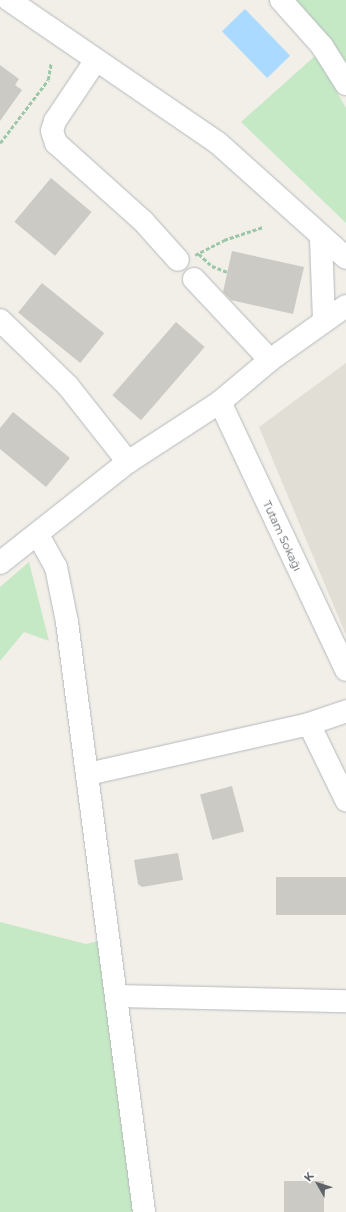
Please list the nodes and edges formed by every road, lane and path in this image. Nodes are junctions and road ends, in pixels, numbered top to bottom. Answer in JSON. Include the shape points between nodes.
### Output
{"nodes":[{"id":1,"x":9,"y":0,"type":"edge"},
{"id":2,"x":281,"y":0,"type":"edge"},
{"id":3,"x":96,"y":60,"type":"junction"},
{"id":4,"x":51,"y":63,"type":"dead end"},
{"id":5,"x":346,"y":84,"type":"edge"},
{"id":6,"x":0,"y":143,"type":"edge"},
{"id":7,"x":263,"y":227,"type":"dead end"},
{"id":8,"x":321,"y":239,"type":"junction"},
{"id":9,"x":199,"y":254,"type":"junction"},
{"id":10,"x":346,"y":258,"type":"edge"},
{"id":11,"x":178,"y":260,"type":"joint"},
{"id":12,"x":228,"y":272,"type":"dead end"},
{"id":13,"x":194,"y":278,"type":"dead end"},
{"id":14,"x":346,"y":306,"type":"edge"},
{"id":15,"x":0,"y":320,"type":"edge"},
{"id":16,"x":324,"y":321,"type":"junction"},
{"id":17,"x":270,"y":360,"type":"junction"},
{"id":18,"x":220,"y":402,"type":"junction"},
{"id":19,"x":128,"y":462,"type":"junction"},
{"id":20,"x":38,"y":535,"type":"junction"},
{"id":21,"x":0,"y":563,"type":"edge"},
{"id":22,"x":346,"y":670,"type":"edge"},
{"id":23,"x":346,"y":711,"type":"edge"},
{"id":24,"x":309,"y":724,"type":"junction"},
{"id":25,"x":88,"y":774,"type":"junction"},
{"id":26,"x":346,"y":800,"type":"edge"},
{"id":27,"x":117,"y":996,"type":"junction"},
{"id":28,"x":346,"y":1001,"type":"edge"},
{"id":29,"x":144,"y":1212,"type":"edge"}],
"edges":[{"from":1,"to":3,"type":"street"},
{"from":2,"to":5,"type":"street","via":[[322,46]]},
{"from":3,"to":8,"type":"street","via":[[218,143]]},
{"from":3,"to":11,"type":"street","via":[[55,120],[52,131],[56,143],[143,221]]},
{"from":4,"to":6,"type":"path","via":[[48,80]]},
{"from":7,"to":9,"type":"path","via":[[224,240]]},
{"from":8,"to":10,"type":"street"},
{"from":8,"to":16,"type":"street"},
{"from":9,"to":11,"type":"path","via":[[184,255]]},
{"from":9,"to":12,"type":"path","via":[[212,266]]},
{"from":13,"to":17,"type":"street"},
{"from":14,"to":16,"type":"street"},
{"from":15,"to":19,"type":"street","via":[[68,386]]},
{"from":16,"to":17,"type":"street"},
{"from":17,"to":18,"type":"street"},
{"from":18,"to":19,"type":"street"},
{"from":18,"to":22,"type":"street","name":"Tutam Sokağı"},
{"from":19,"to":20,"type":"street"},
{"from":20,"to":21,"type":"street"},
{"from":20,"to":25,"type":"street","via":[[56,567]]},
{"from":23,"to":24,"type":"street"},
{"from":24,"to":25,"type":"street"},
{"from":24,"to":26,"type":"street"},
{"from":25,"to":27,"type":"street"},
{"from":27,"to":28,"type":"street"},
{"from":27,"to":29,"type":"street"}]}
